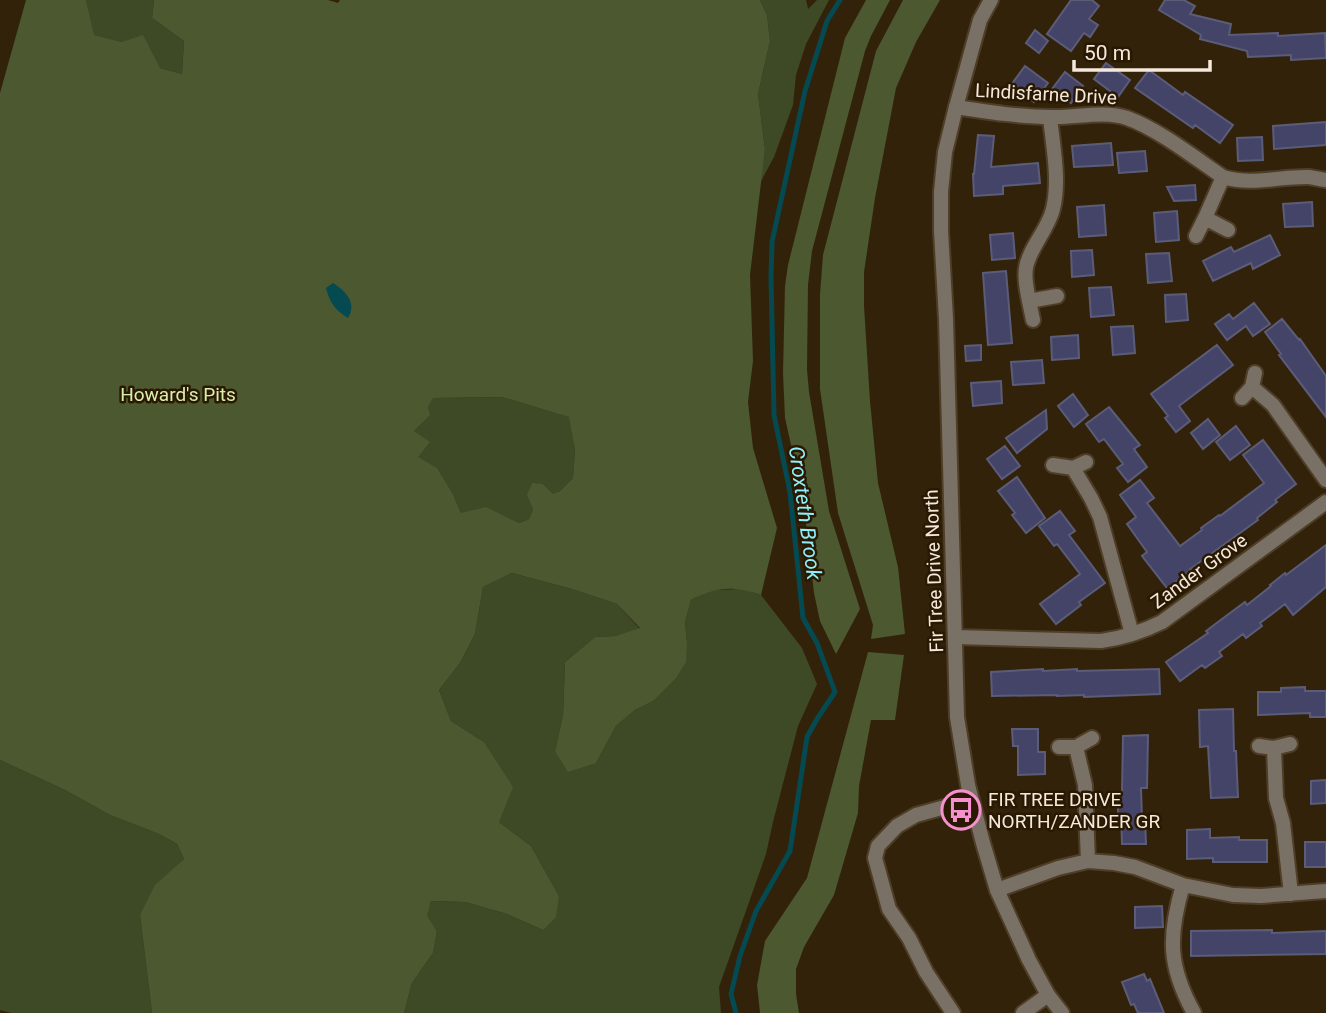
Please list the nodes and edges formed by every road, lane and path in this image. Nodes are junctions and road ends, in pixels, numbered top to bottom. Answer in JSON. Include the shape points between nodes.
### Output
{"nodes":[{"id":1,"x":991,"y":0,"type":"edge"},
{"id":2,"x":956,"y":107,"type":"junction"},
{"id":3,"x":1050,"y":117,"type":"junction"},
{"id":4,"x":1223,"y":177,"type":"junction"},
{"id":5,"x":1326,"y":180,"type":"edge"},
{"id":6,"x":1205,"y":218,"type":"junction"},
{"id":7,"x":1228,"y":230,"type":"dead end"},
{"id":8,"x":1196,"y":236,"type":"dead end"},
{"id":9,"x":1057,"y":296,"type":"dead end"},
{"id":10,"x":1029,"y":301,"type":"junction"},
{"id":11,"x":1033,"y":320,"type":"dead end"},
{"id":12,"x":1250,"y":386,"type":"dead end"},
{"id":13,"x":1053,"y":465,"type":"dead end"},
{"id":14,"x":1326,"y":480,"type":"edge"},
{"id":15,"x":1326,"y":502,"type":"edge"},
{"id":16,"x":1132,"y":635,"type":"junction"},
{"id":17,"x":955,"y":637,"type":"junction"},
{"id":18,"x":1092,"y":738,"type":"dead end"},
{"id":19,"x":1290,"y":744,"type":"dead end"},
{"id":20,"x":1059,"y":747,"type":"dead end"},
{"id":21,"x":1076,"y":747,"type":"junction"},
{"id":22,"x":945,"y":807,"type":"dead end"},
{"id":23,"x":1088,"y":861,"type":"junction"},
{"id":24,"x":1183,"y":885,"type":"junction"},
{"id":25,"x":998,"y":890,"type":"junction"},
{"id":26,"x":1326,"y":891,"type":"edge"},
{"id":27,"x":1291,"y":894,"type":"junction"},
{"id":28,"x":1048,"y":995,"type":"junction"},
{"id":29,"x":953,"y":1013,"type":"edge"},
{"id":30,"x":1023,"y":1013,"type":"edge"},
{"id":31,"x":1062,"y":1013,"type":"edge"},
{"id":32,"x":1194,"y":1013,"type":"edge"}],
"edges":[{"from":1,"to":2,"type":"street","name":"Fir Tree Drive North","via":[[980,20]]},
{"from":2,"to":3,"type":"street","name":"Lindisfarne Drive"},
{"from":2,"to":17,"type":"street","name":"Fir Tree Drive North","via":[[941,192]]},
{"from":3,"to":4,"type":"street","name":"Lindisfarne Drive","via":[[1105,114],[1127,118]]},
{"from":3,"to":10,"type":"street","via":[[1056,196],[1048,225],[1026,266]]},
{"from":4,"to":5,"type":"street","name":"Lindisfarne Drive","via":[[1246,182]]},
{"from":4,"to":6,"type":"street"},
{"from":6,"to":7,"type":"street"},
{"from":6,"to":8,"type":"street"},
{"from":9,"to":10,"type":"street"},
{"from":10,"to":11,"type":"street"},
{"from":12,"to":14,"type":"street","via":[[1273,405]]},
{"from":13,"to":16,"type":"street","via":[[1079,465],[1100,517]]},
{"from":15,"to":16,"type":"street","name":"Zander Grove","via":[[1162,622]]},
{"from":16,"to":17,"type":"street","name":"Zander Grove","via":[[1101,641]]},
{"from":17,"to":25,"type":"street","name":"Fir Tree Drive North","via":[[962,752]]},
{"from":18,"to":21,"type":"street"},
{"from":19,"to":27,"type":"street","via":[[1267,747],[1283,822]]},
{"from":20,"to":21,"type":"street"},
{"from":21,"to":23,"type":"street","via":[[1085,785]]},
{"from":22,"to":29,"type":"street","via":[[897,826],[878,846],[875,858],[889,909]]},
{"from":23,"to":24,"type":"street","via":[[1135,867]]},
{"from":23,"to":25,"type":"street"},
{"from":24,"to":27,"type":"street","via":[[1233,895]]},
{"from":24,"to":32,"type":"street","via":[[1172,944],[1178,980]]},
{"from":25,"to":28,"type":"street","name":"Fir Tree Drive North"},
{"from":26,"to":27,"type":"street"},
{"from":28,"to":30,"type":"street"},
{"from":28,"to":31,"type":"street","name":"Fir Tree Drive North"}]}
